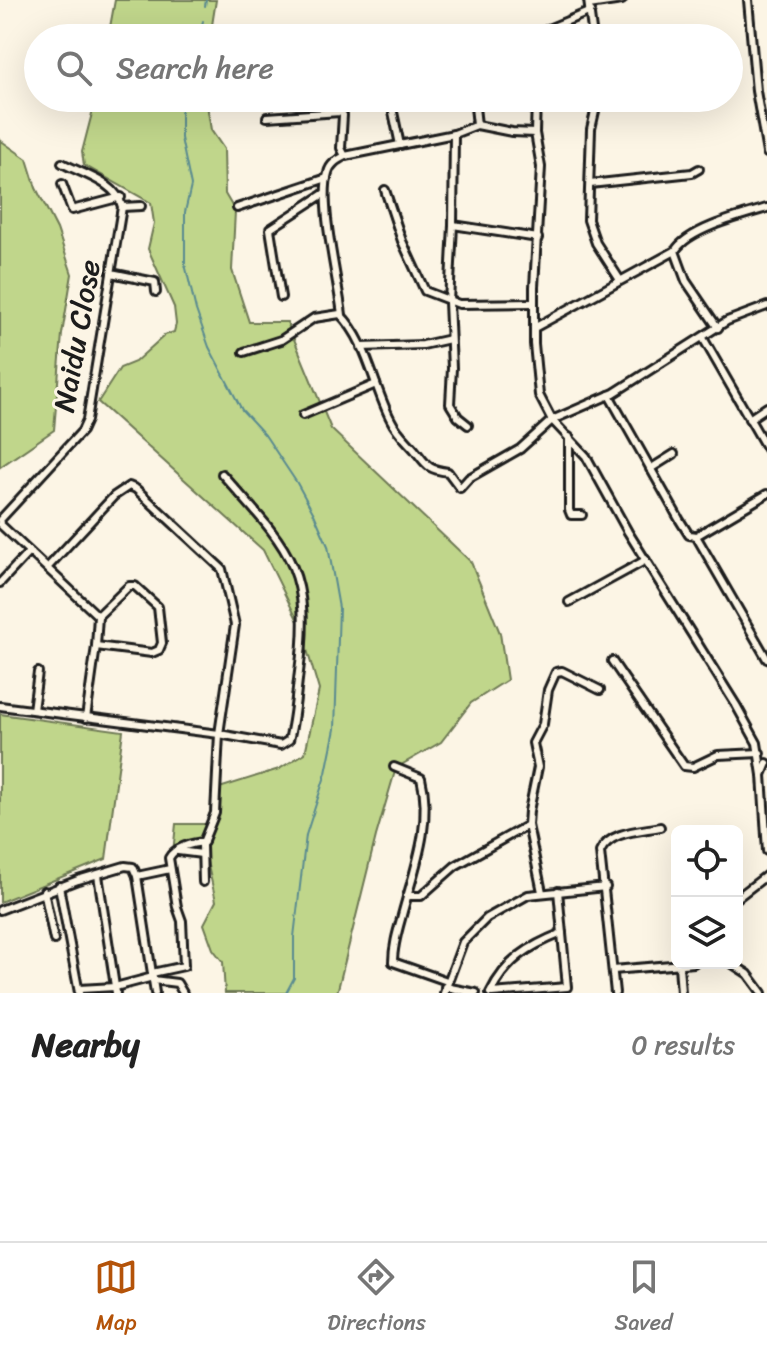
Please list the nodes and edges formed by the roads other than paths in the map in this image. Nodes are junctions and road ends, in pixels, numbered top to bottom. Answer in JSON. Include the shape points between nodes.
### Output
{"nodes":[{"id":1,"x":622,"y":0,"type":"edge"},
{"id":2,"x":748,"y":0,"type":"edge"},
{"id":3,"x":589,"y":5,"type":"edge"},
{"id":4,"x":557,"y":24,"type":"edge"},
{"id":5,"x":393,"y":112,"type":"edge"},
{"id":6,"x":476,"y":112,"type":"edge"},
{"id":7,"x":536,"y":112,"type":"edge"},
{"id":8,"x":597,"y":112,"type":"edge"},
{"id":9,"x":267,"y":117,"type":"dead end"},
{"id":10,"x":477,"y":125,"type":"junction"},
{"id":11,"x":535,"y":133,"type":"junction"},
{"id":12,"x":454,"y":134,"type":"junction"},
{"id":13,"x":400,"y":145,"type":"junction"},
{"id":14,"x":767,"y":153,"type":"edge"},
{"id":15,"x":345,"y":156,"type":"junction"},
{"id":16,"x":62,"y":163,"type":"dead end"},
{"id":17,"x":699,"y":169,"type":"dead end"},
{"id":18,"x":327,"y":178,"type":"junction"},
{"id":19,"x":62,"y":184,"type":"dead end"},
{"id":20,"x":590,"y":184,"type":"junction"},
{"id":21,"x":385,"y":190,"type":"dead end"},
{"id":22,"x":325,"y":193,"type":"junction"},
{"id":23,"x":121,"y":197,"type":"junction"},
{"id":24,"x":141,"y":206,"type":"dead end"},
{"id":25,"x":122,"y":207,"type":"junction"},
{"id":26,"x":237,"y":208,"type":"dead end"},
{"id":27,"x":767,"y":208,"type":"edge"},
{"id":28,"x":453,"y":225,"type":"junction"},
{"id":29,"x":538,"y":238,"type":"junction"},
{"id":30,"x":675,"y":251,"type":"junction"},
{"id":31,"x":111,"y":273,"type":"junction"},
{"id":32,"x":620,"y":280,"type":"junction"},
{"id":33,"x":156,"y":292,"type":"dead end"},
{"id":34,"x":281,"y":297,"type":"dead end"},
{"id":35,"x":449,"y":302,"type":"junction"},
{"id":36,"x":534,"y":303,"type":"junction"},
{"id":37,"x":767,"y":306,"type":"edge"},
{"id":38,"x":342,"y":316,"type":"junction"},
{"id":39,"x":534,"y":328,"type":"junction"},
{"id":40,"x":718,"y":328,"type":"junction"},
{"id":41,"x":703,"y":338,"type":"junction"},
{"id":42,"x":450,"y":339,"type":"junction"},
{"id":43,"x":361,"y":347,"type":"junction"},
{"id":44,"x":244,"y":352,"type":"dead end"},
{"id":45,"x":376,"y":384,"type":"junction"},
{"id":46,"x":609,"y":395,"type":"junction"},
{"id":47,"x":767,"y":407,"type":"edge"},
{"id":48,"x":303,"y":415,"type":"dead end"},
{"id":49,"x":749,"y":419,"type":"junction"},
{"id":50,"x":552,"y":420,"type":"junction"},
{"id":51,"x":468,"y":425,"type":"dead end"},
{"id":52,"x":569,"y":437,"type":"junction"},
{"id":53,"x":767,"y":449,"type":"edge"},
{"id":54,"x":674,"y":454,"type":"dead end"},
{"id":55,"x":650,"y":469,"type":"junction"},
{"id":56,"x":222,"y":474,"type":"dead end"},
{"id":57,"x":767,"y":494,"type":"edge"},
{"id":58,"x":582,"y":515,"type":"dead end"},
{"id":59,"x":0,"y":522,"type":"edge"},
{"id":60,"x":696,"y":536,"type":"junction"},
{"id":61,"x":29,"y":552,"type":"junction"},
{"id":62,"x":646,"y":560,"type":"junction"},
{"id":63,"x":48,"y":567,"type":"junction"},
{"id":64,"x":0,"y":583,"type":"edge"},
{"id":65,"x":569,"y":602,"type":"dead end"},
{"id":66,"x":98,"y":616,"type":"junction"},
{"id":67,"x":96,"y":646,"type":"junction"},
{"id":68,"x":767,"y":659,"type":"edge"},
{"id":69,"x":612,"y":661,"type":"dead end"},
{"id":70,"x":38,"y":672,"type":"dead end"},
{"id":71,"x":600,"y":690,"type":"dead end"},
{"id":72,"x":0,"y":706,"type":"edge"},
{"id":73,"x":33,"y":710,"type":"junction"},
{"id":74,"x":86,"y":718,"type":"junction"},
{"id":75,"x":219,"y":734,"type":"junction"},
{"id":76,"x":760,"y":753,"type":"junction"},
{"id":77,"x":767,"y":763,"type":"edge"},
{"id":78,"x":394,"y":767,"type":"dead end"},
{"id":79,"x":762,"y":775,"type":"junction"},
{"id":80,"x":528,"y":825,"type":"junction"},
{"id":81,"x":660,"y":827,"type":"dead end"},
{"id":82,"x":204,"y":842,"type":"junction"},
{"id":83,"x":176,"y":851,"type":"junction"},
{"id":84,"x":767,"y":851,"type":"edge"},
{"id":85,"x":202,"y":854,"type":"junction"},
{"id":86,"x":170,"y":869,"type":"junction"},
{"id":87,"x":98,"y":875,"type":"junction"},
{"id":88,"x":767,"y":875,"type":"edge"},
{"id":89,"x":137,"y":876,"type":"junction"},
{"id":90,"x":203,"y":882,"type":"dead end"},
{"id":91,"x":59,"y":886,"type":"junction"},
{"id":92,"x":606,"y":887,"type":"junction"},
{"id":93,"x":44,"y":891,"type":"junction"},
{"id":94,"x":558,"y":891,"type":"junction"},
{"id":95,"x":542,"y":892,"type":"junction"},
{"id":96,"x":407,"y":896,"type":"junction"},
{"id":97,"x":738,"y":897,"type":"edge"},
{"id":98,"x":0,"y":910,"type":"edge"},
{"id":99,"x":562,"y":933,"type":"junction"},
{"id":100,"x":54,"y":940,"type":"dead end"},
{"id":101,"x":671,"y":966,"type":"edge"},
{"id":102,"x":679,"y":969,"type":"edge"},
{"id":103,"x":740,"y":969,"type":"edge"},
{"id":104,"x":613,"y":970,"type":"junction"},
{"id":105,"x":153,"y":977,"type":"junction"},
{"id":106,"x":445,"y":987,"type":"edge"},
{"id":107,"x":116,"y":990,"type":"edge"},
{"id":108,"x":79,"y":991,"type":"edge"},
{"id":109,"x":155,"y":993,"type":"edge"},
{"id":110,"x":183,"y":993,"type":"edge"},
{"id":111,"x":476,"y":993,"type":"edge"},
{"id":112,"x":491,"y":993,"type":"edge"},
{"id":113,"x":615,"y":993,"type":"edge"},
{"id":114,"x":681,"y":993,"type":"edge"},
{"id":115,"x":762,"y":993,"type":"edge"}],
"edges":[{"from":1,"to":3,"type":"street"},
{"from":2,"to":14,"type":"street"},
{"from":3,"to":4,"type":"street"},
{"from":5,"to":13,"type":"street"},
{"from":6,"to":10,"type":"street"},
{"from":7,"to":11,"type":"street"},
{"from":8,"to":20,"type":"street","via":[[591,129]]},
{"from":9,"to":15,"type":"street","via":[[340,112]]},
{"from":10,"to":11,"type":"street"},
{"from":10,"to":12,"type":"street"},
{"from":11,"to":29,"type":"street","via":[[541,167]]},
{"from":12,"to":13,"type":"street"},
{"from":12,"to":28,"type":"street"},
{"from":13,"to":15,"type":"street"},
{"from":15,"to":18,"type":"street","via":[[331,165]]},
{"from":16,"to":23,"type":"street"},
{"from":17,"to":20,"type":"street"},
{"from":18,"to":22,"type":"street"},
{"from":18,"to":26,"type":"street"},
{"from":19,"to":23,"type":"street","via":[[72,210]]},
{"from":20,"to":32,"type":"street","via":[[590,228]]},
{"from":21,"to":35,"type":"street","via":[[425,291]]},
{"from":22,"to":34,"type":"street","via":[[270,229]]},
{"from":22,"to":38,"type":"street"},
{"from":23,"to":25,"type":"street","name":"Naidu Close"},
{"from":24,"to":25,"type":"street"},
{"from":25,"to":31,"type":"street","name":"Naidu Close"},
{"from":27,"to":30,"type":"street","via":[[711,227]]},
{"from":28,"to":29,"type":"street"},
{"from":28,"to":35,"type":"street"},
{"from":29,"to":36,"type":"street"},
{"from":30,"to":32,"type":"street"},
{"from":30,"to":40,"type":"street","via":[[686,281]]},
{"from":31,"to":33,"type":"street","via":[[155,282]]},
{"from":31,"to":59,"type":"street","name":"Naidu Close","via":[[85,426]]},
{"from":32,"to":39,"type":"street"},
{"from":35,"to":36,"type":"street"},
{"from":35,"to":42,"type":"street"},
{"from":36,"to":39,"type":"street"},
{"from":37,"to":40,"type":"street"},
{"from":38,"to":43,"type":"street"},
{"from":38,"to":44,"type":"street","via":[[314,318],[281,340]]},
{"from":39,"to":50,"type":"street","via":[[538,391]]},
{"from":40,"to":41,"type":"street"},
{"from":41,"to":46,"type":"street"},
{"from":41,"to":49,"type":"street"},
{"from":42,"to":43,"type":"street"},
{"from":42,"to":51,"type":"street","via":[[450,404]]},
{"from":43,"to":45,"type":"street"},
{"from":45,"to":48,"type":"street"},
{"from":45,"to":50,"type":"street","via":[[393,424],[428,467],[448,472],[460,488],[520,449]]},
{"from":46,"to":50,"type":"street"},
{"from":46,"to":55,"type":"street"},
{"from":47,"to":49,"type":"street"},
{"from":49,"to":53,"type":"street"},
{"from":50,"to":52,"type":"street"},
{"from":52,"to":58,"type":"street","via":[[569,510]]},
{"from":52,"to":62,"type":"street","via":[[586,456]]},
{"from":54,"to":55,"type":"street"},
{"from":55,"to":60,"type":"street","via":[[689,535]]},
{"from":56,"to":75,"type":"street","via":[[284,546],[298,574],[305,615],[289,740],[281,745]]},
{"from":57,"to":60,"type":"street"},
{"from":59,"to":61,"type":"street"},
{"from":60,"to":68,"type":"street"},
{"from":61,"to":63,"type":"street"},
{"from":61,"to":64,"type":"street"},
{"from":62,"to":65,"type":"street"},
{"from":62,"to":76,"type":"street"},
{"from":63,"to":66,"type":"street"},
{"from":63,"to":75,"type":"street","via":[[129,486],[224,572],[235,625]]},
{"from":66,"to":67,"type":"street"},
{"from":66,"to":67,"type":"street","via":[[135,586],[158,607],[162,643],[152,653]]},
{"from":67,"to":74,"type":"street"},
{"from":69,"to":76,"type":"street","via":[[684,766],[718,755]]},
{"from":70,"to":73,"type":"street"},
{"from":71,"to":80,"type":"street","via":[[562,671],[555,673],[533,743],[538,767]]},
{"from":72,"to":73,"type":"street"},
{"from":73,"to":74,"type":"street"},
{"from":74,"to":75,"type":"street"},
{"from":75,"to":82,"type":"street","via":[[215,813]]},
{"from":76,"to":79,"type":"street"},
{"from":77,"to":79,"type":"street"},
{"from":78,"to":96,"type":"street","via":[[421,778],[426,807]]},
{"from":79,"to":84,"type":"street"},
{"from":80,"to":95,"type":"street"},
{"from":80,"to":96,"type":"street","via":[[460,862],[421,896]]},
{"from":81,"to":92,"type":"street","via":[[622,835],[603,846]]},
{"from":82,"to":83,"type":"street"},
{"from":82,"to":85,"type":"street"},
{"from":83,"to":85,"type":"street"},
{"from":83,"to":86,"type":"street","via":[[170,855]]},
{"from":85,"to":90,"type":"street"},
{"from":86,"to":89,"type":"street"},
{"from":86,"to":105,"type":"street","via":[[185,965]]},
{"from":87,"to":89,"type":"street","via":[[125,866],[133,867]]},
{"from":87,"to":91,"type":"street"},
{"from":87,"to":107,"type":"street"},
{"from":88,"to":97,"type":"street"},
{"from":89,"to":105,"type":"street"},
{"from":91,"to":93,"type":"street"},
{"from":91,"to":108,"type":"street"},
{"from":92,"to":94,"type":"street"},
{"from":92,"to":104,"type":"street"},
{"from":93,"to":98,"type":"street"},
{"from":93,"to":100,"type":"street"},
{"from":94,"to":95,"type":"street"},
{"from":94,"to":99,"type":"street"},
{"from":95,"to":106,"type":"street","via":[[519,898],[477,926],[463,942]]},
{"from":96,"to":106,"type":"street","via":[[393,962]]},
{"from":99,"to":112,"type":"street","via":[[514,958]]},
{"from":99,"to":112,"type":"street","via":[[567,987]]},
{"from":101,"to":104,"type":"street"},
{"from":102,"to":114,"type":"street"},
{"from":103,"to":115,"type":"street"},
{"from":104,"to":113,"type":"street"},
{"from":105,"to":107,"type":"street"},
{"from":105,"to":109,"type":"street"},
{"from":105,"to":110,"type":"street","via":[[177,983]]},
{"from":106,"to":111,"type":"street"},
{"from":107,"to":108,"type":"street"}]}
